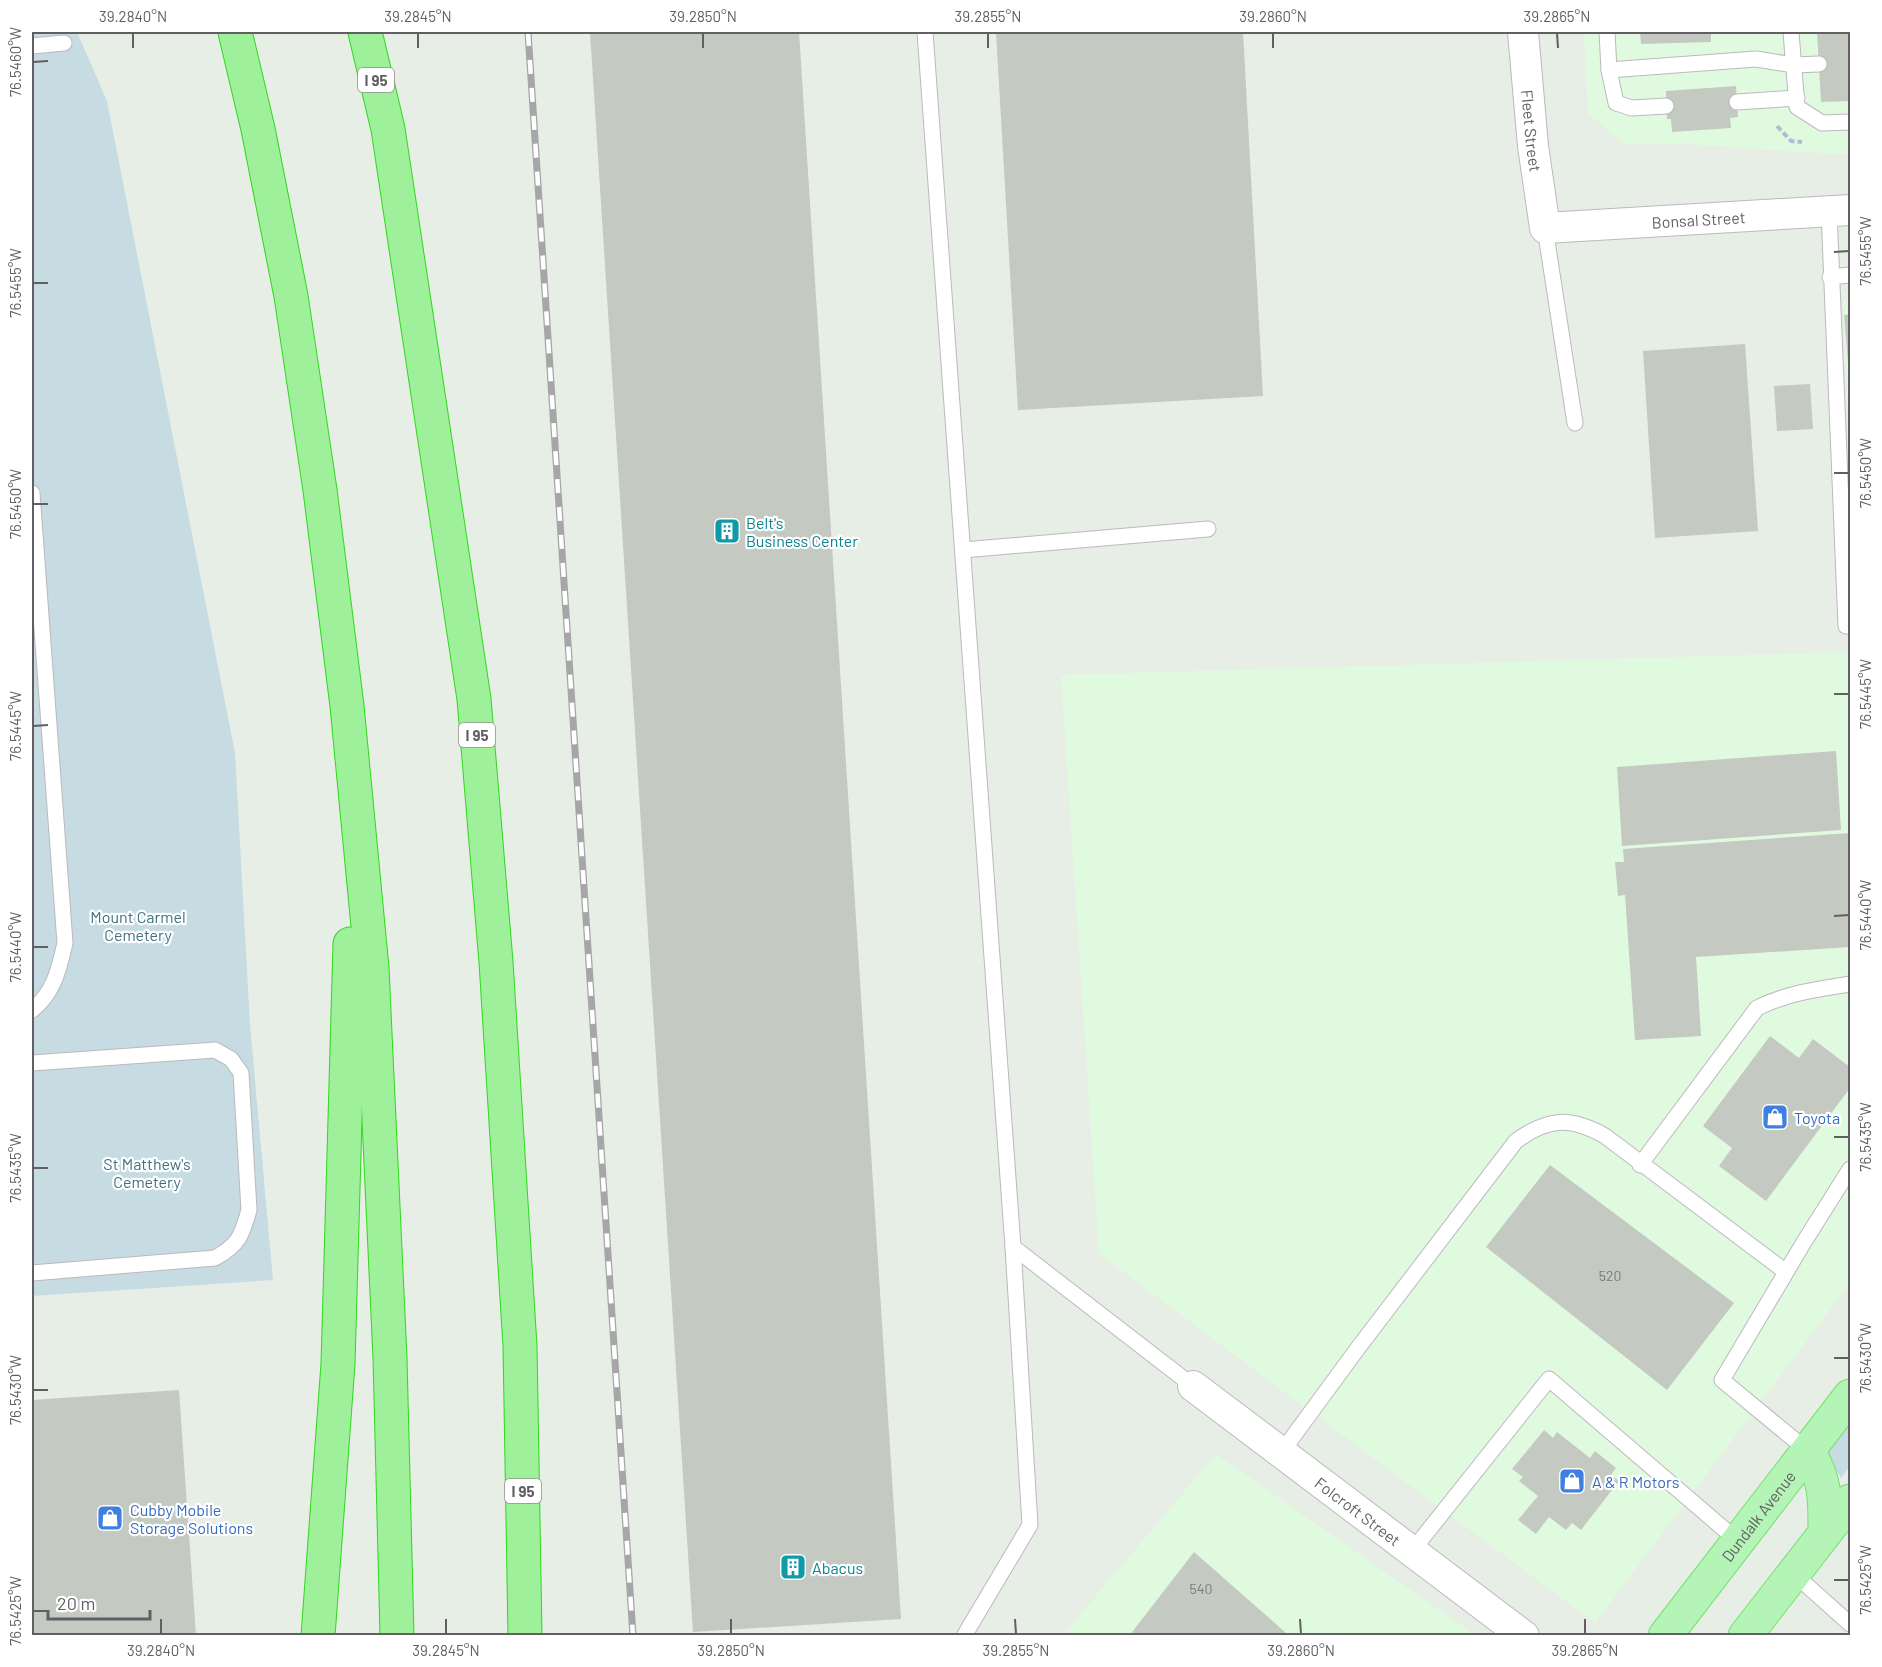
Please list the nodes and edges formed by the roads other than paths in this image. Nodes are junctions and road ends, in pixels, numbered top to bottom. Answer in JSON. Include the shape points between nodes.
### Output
{"nodes":[{"id":1,"x":235,"y":32,"type":"edge"},
{"id":2,"x":364,"y":32,"type":"edge"},
{"id":3,"x":925,"y":32,"type":"edge"},
{"id":4,"x":1523,"y":32,"type":"edge"},
{"id":5,"x":1607,"y":32,"type":"edge"},
{"id":6,"x":1791,"y":32,"type":"edge"},
{"id":7,"x":64,"y":43,"type":"dead end"},
{"id":8,"x":32,"y":46,"type":"edge"},
{"id":9,"x":1819,"y":64,"type":"dead end"},
{"id":10,"x":1794,"y":65,"type":"junction"},
{"id":11,"x":1609,"y":70,"type":"junction"},
{"id":12,"x":1797,"y":98,"type":"junction"},
{"id":13,"x":1737,"y":102,"type":"dead end"},
{"id":14,"x":1666,"y":106,"type":"dead end"},
{"id":15,"x":1851,"y":122,"type":"edge"},
{"id":16,"x":1840,"y":211,"type":"edge"},
{"id":17,"x":1545,"y":228,"type":"junction"},
{"id":18,"x":1851,"y":275,"type":"edge"},
{"id":19,"x":1830,"y":277,"type":"junction"},
{"id":20,"x":1575,"y":423,"type":"dead end"},
{"id":21,"x":32,"y":494,"type":"edge"},
{"id":22,"x":1208,"y":529,"type":"dead end"},
{"id":23,"x":963,"y":550,"type":"junction"},
{"id":24,"x":1851,"y":626,"type":"edge"},
{"id":25,"x":346,"y":706,"type":"junction"},
{"id":26,"x":1851,"y":984,"type":"edge"},
{"id":27,"x":32,"y":1010,"type":"edge"},
{"id":28,"x":32,"y":1063,"type":"edge"},
{"id":29,"x":1640,"y":1165,"type":"junction"},
{"id":30,"x":1851,"y":1169,"type":"edge"},
{"id":31,"x":1013,"y":1247,"type":"junction"},
{"id":32,"x":1786,"y":1272,"type":"junction"},
{"id":33,"x":32,"y":1273,"type":"edge"},
{"id":34,"x":1193,"y":1386,"type":"joint"},
{"id":35,"x":1851,"y":1396,"type":"edge"},
{"id":36,"x":1808,"y":1451,"type":"junction"},
{"id":37,"x":1281,"y":1453,"type":"junction"},
{"id":38,"x":1851,"y":1501,"type":"edge"},
{"id":39,"x":1825,"y":1532,"type":"junction"},
{"id":40,"x":1738,"y":1541,"type":"junction"},
{"id":41,"x":1412,"y":1551,"type":"junction"},
{"id":42,"x":1793,"y":1573,"type":"junction"},
{"id":43,"x":1851,"y":1624,"type":"edge"},
{"id":44,"x":318,"y":1635,"type":"edge"},
{"id":45,"x":397,"y":1635,"type":"edge"},
{"id":46,"x":525,"y":1635,"type":"edge"},
{"id":47,"x":964,"y":1635,"type":"edge"},
{"id":48,"x":1524,"y":1635,"type":"edge"},
{"id":49,"x":1665,"y":1635,"type":"edge"},
{"id":50,"x":1745,"y":1635,"type":"edge"}],
"edges":[{"from":1,"to":25,"type":"highway","via":[[291,296]]},
{"from":2,"to":46,"type":"highway","number":"I 95","via":[[390,141],[474,699],[496,962],[519,1334]]},
{"from":3,"to":23,"type":"lane"},
{"from":4,"to":17,"type":"street","name":"Fleet Street"},
{"from":5,"to":11,"type":"lane"},
{"from":6,"to":10,"type":"lane"},
{"from":7,"to":8,"type":"lane"},
{"from":9,"to":10,"type":"lane"},
{"from":10,"to":11,"type":"lane","via":[[1756,59]]},
{"from":10,"to":12,"type":"lane"},
{"from":11,"to":14,"type":"lane","via":[[1616,103],[1632,108]]},
{"from":12,"to":13,"type":"lane"},
{"from":12,"to":15,"type":"lane","via":[[1797,106],[1822,123]]},
{"from":16,"to":17,"type":"street","name":"Bonsal Street"},
{"from":16,"to":19,"type":"lane"},
{"from":17,"to":20,"type":"lane"},
{"from":18,"to":19,"type":"lane"},
{"from":19,"to":24,"type":"lane","via":[[1841,444],[1846,626]]},
{"from":21,"to":27,"type":"lane","via":[[65,944],[57,978]]},
{"from":22,"to":23,"type":"lane"},
{"from":23,"to":31,"type":"lane"},
{"from":25,"to":44,"type":"highway","via":[[350,970],[339,1352]]},
{"from":25,"to":45,"type":"highway","via":[[372,968],[390,1358]]},
{"from":26,"to":29,"type":"lane","via":[[1805,991],[1757,1008]]},
{"from":28,"to":33,"type":"lane","via":[[215,1050],[231,1059],[241,1073],[249,1210],[243,1232],[232,1248],[215,1258]]},
{"from":29,"to":32,"type":"lane"},
{"from":29,"to":37,"type":"lane","via":[[1582,1123],[1546,1125],[1516,1141]]},
{"from":30,"to":32,"type":"lane"},
{"from":31,"to":34,"type":"lane"},
{"from":31,"to":47,"type":"lane","via":[[1030,1525]]},
{"from":32,"to":36,"type":"lane","via":[[1722,1380]]},
{"from":34,"to":37,"type":"street","name":"Folcroft Street"},
{"from":35,"to":36,"type":"main road","name":"Dundalk Avenue"},
{"from":36,"to":39,"type":"main road","via":[[1819,1468],[1824,1487]]},
{"from":36,"to":40,"type":"main road","name":"Dundalk Avenue"},
{"from":37,"to":41,"type":"street","name":"Folcroft Street"},
{"from":38,"to":39,"type":"main road"},
{"from":39,"to":42,"type":"main road"},
{"from":40,"to":41,"type":"lane","via":[[1549,1379]]},
{"from":40,"to":49,"type":"main road","name":"Dundalk Avenue"},
{"from":41,"to":48,"type":"street","name":"Folcroft Street"},
{"from":42,"to":43,"type":"lane"},
{"from":42,"to":50,"type":"main road"}]}
